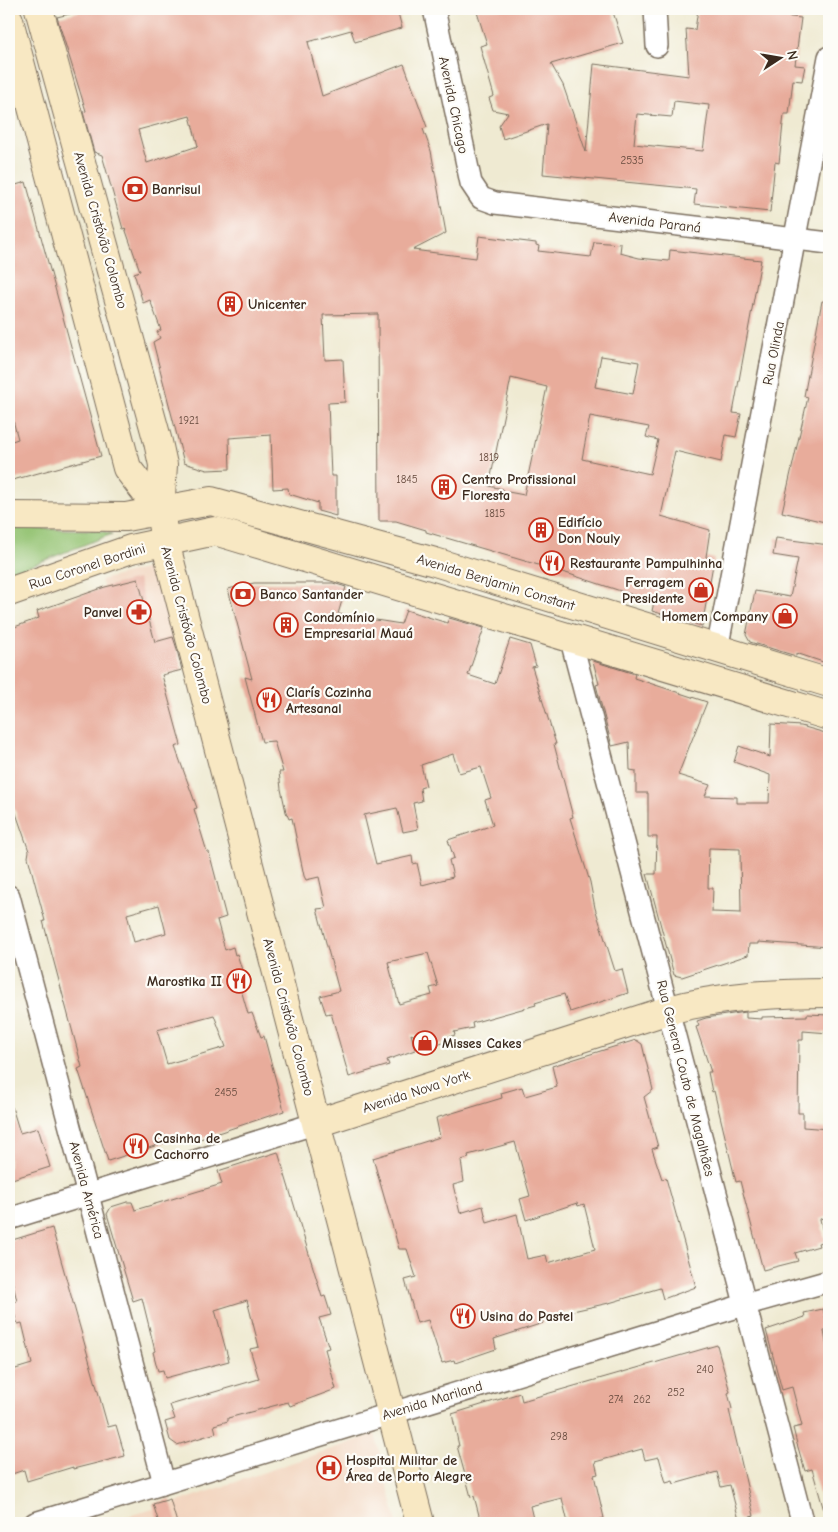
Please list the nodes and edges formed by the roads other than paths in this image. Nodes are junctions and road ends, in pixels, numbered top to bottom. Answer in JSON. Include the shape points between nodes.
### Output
{"nodes":[{"id":1,"x":39,"y":9,"type":"edge"},
{"id":2,"x":434,"y":9,"type":"edge"},
{"id":3,"x":655,"y":9,"type":"edge"},
{"id":4,"x":9,"y":20,"type":"edge"},
{"id":5,"x":657,"y":46,"type":"dead end"},
{"id":6,"x":829,"y":57,"type":"edge"},
{"id":7,"x":481,"y":198,"type":"joint"},
{"id":8,"x":794,"y":240,"type":"junction"},
{"id":9,"x":829,"y":243,"type":"edge"},
{"id":10,"x":160,"y":511,"type":"junction"},
{"id":11,"x":9,"y":516,"type":"edge"},
{"id":12,"x":165,"y":542,"type":"junction"},
{"id":13,"x":9,"y":592,"type":"edge"},
{"id":14,"x":571,"y":640,"type":"junction"},
{"id":15,"x":716,"y":650,"type":"junction"},
{"id":16,"x":829,"y":683,"type":"edge"},
{"id":17,"x":829,"y":716,"type":"edge"},
{"id":18,"x":9,"y":896,"type":"edge"},
{"id":19,"x":829,"y":993,"type":"edge"},
{"id":20,"x":668,"y":1010,"type":"junction"},
{"id":21,"x":317,"y":1123,"type":"junction"},
{"id":22,"x":87,"y":1193,"type":"junction"},
{"id":23,"x":9,"y":1219,"type":"edge"},
{"id":24,"x":829,"y":1281,"type":"edge"},
{"id":25,"x":744,"y":1305,"type":"junction"},
{"id":26,"x":393,"y":1412,"type":"junction"},
{"id":27,"x":164,"y":1483,"type":"junction"},
{"id":28,"x":801,"y":1517,"type":"dead end"},
{"id":29,"x":35,"y":1523,"type":"edge"},
{"id":30,"x":420,"y":1523,"type":"edge"}],
"edges":[{"from":1,"to":10,"type":"main road","name":"Avenida Cristóvão Colombo","via":[[158,442],[163,465]]},
{"from":2,"to":7,"type":"street","name":"Avenida Chicago","via":[[471,183]]},
{"from":3,"to":5,"type":"street"},
{"from":4,"to":10,"type":"main road","name":"Avenida Cristóvão Colombo","via":[[127,468]]},
{"from":6,"to":8,"type":"street","name":"Rua Olinda"},
{"from":7,"to":8,"type":"street","name":"Avenida Paraná","via":[[495,203]]},
{"from":8,"to":9,"type":"street","name":"Avenida Paraná"},
{"from":8,"to":15,"type":"street","name":"Rua Olinda"},
{"from":10,"to":11,"type":"main road","name":"Avenida Benjamin Constant","via":[[126,517]]},
{"from":10,"to":12,"type":"main road","name":"Avenida Cristóvão Colombo"},
{"from":10,"to":15,"type":"main road","name":"Avenida Benjamin Constant","via":[[211,501],[435,562]]},
{"from":12,"to":13,"type":"main road","name":"Rua Coronel Bordini","via":[[131,549]]},
{"from":12,"to":14,"type":"main road","via":[[215,531]]},
{"from":12,"to":21,"type":"main road","name":"Avenida Cristóvão Colombo"},
{"from":14,"to":17,"type":"main road"},
{"from":14,"to":20,"type":"street","name":"Rua General Couto de Magalhães"},
{"from":15,"to":16,"type":"main road","name":"Avenida Benjamin Constant"},
{"from":18,"to":22,"type":"street","name":"Avenida América"},
{"from":19,"to":20,"type":"main road","name":"Avenida Nova York","via":[[784,993],[704,1001]]},
{"from":20,"to":21,"type":"main road","name":"Avenida Nova York"},
{"from":20,"to":25,"type":"street","name":"Rua General Couto de Magalhães"},
{"from":21,"to":22,"type":"street","name":"Avenida Nova York"},
{"from":21,"to":26,"type":"main road","name":"Avenida Cristóvão Colombo"},
{"from":22,"to":23,"type":"street","name":"Avenida Nova York"},
{"from":22,"to":27,"type":"street","name":"Avenida América"},
{"from":24,"to":25,"type":"street","name":"Avenida Mariland"},
{"from":25,"to":26,"type":"street","name":"Avenida Mariland"},
{"from":25,"to":28,"type":"street","name":"Rua General Couto de Magalhães"},
{"from":26,"to":27,"type":"street","name":"Avenida Mariland"},
{"from":26,"to":30,"type":"main road","name":"Avenida Cristóvão Colombo"},
{"from":27,"to":29,"type":"street","name":"Avenida Mariland"}]}
